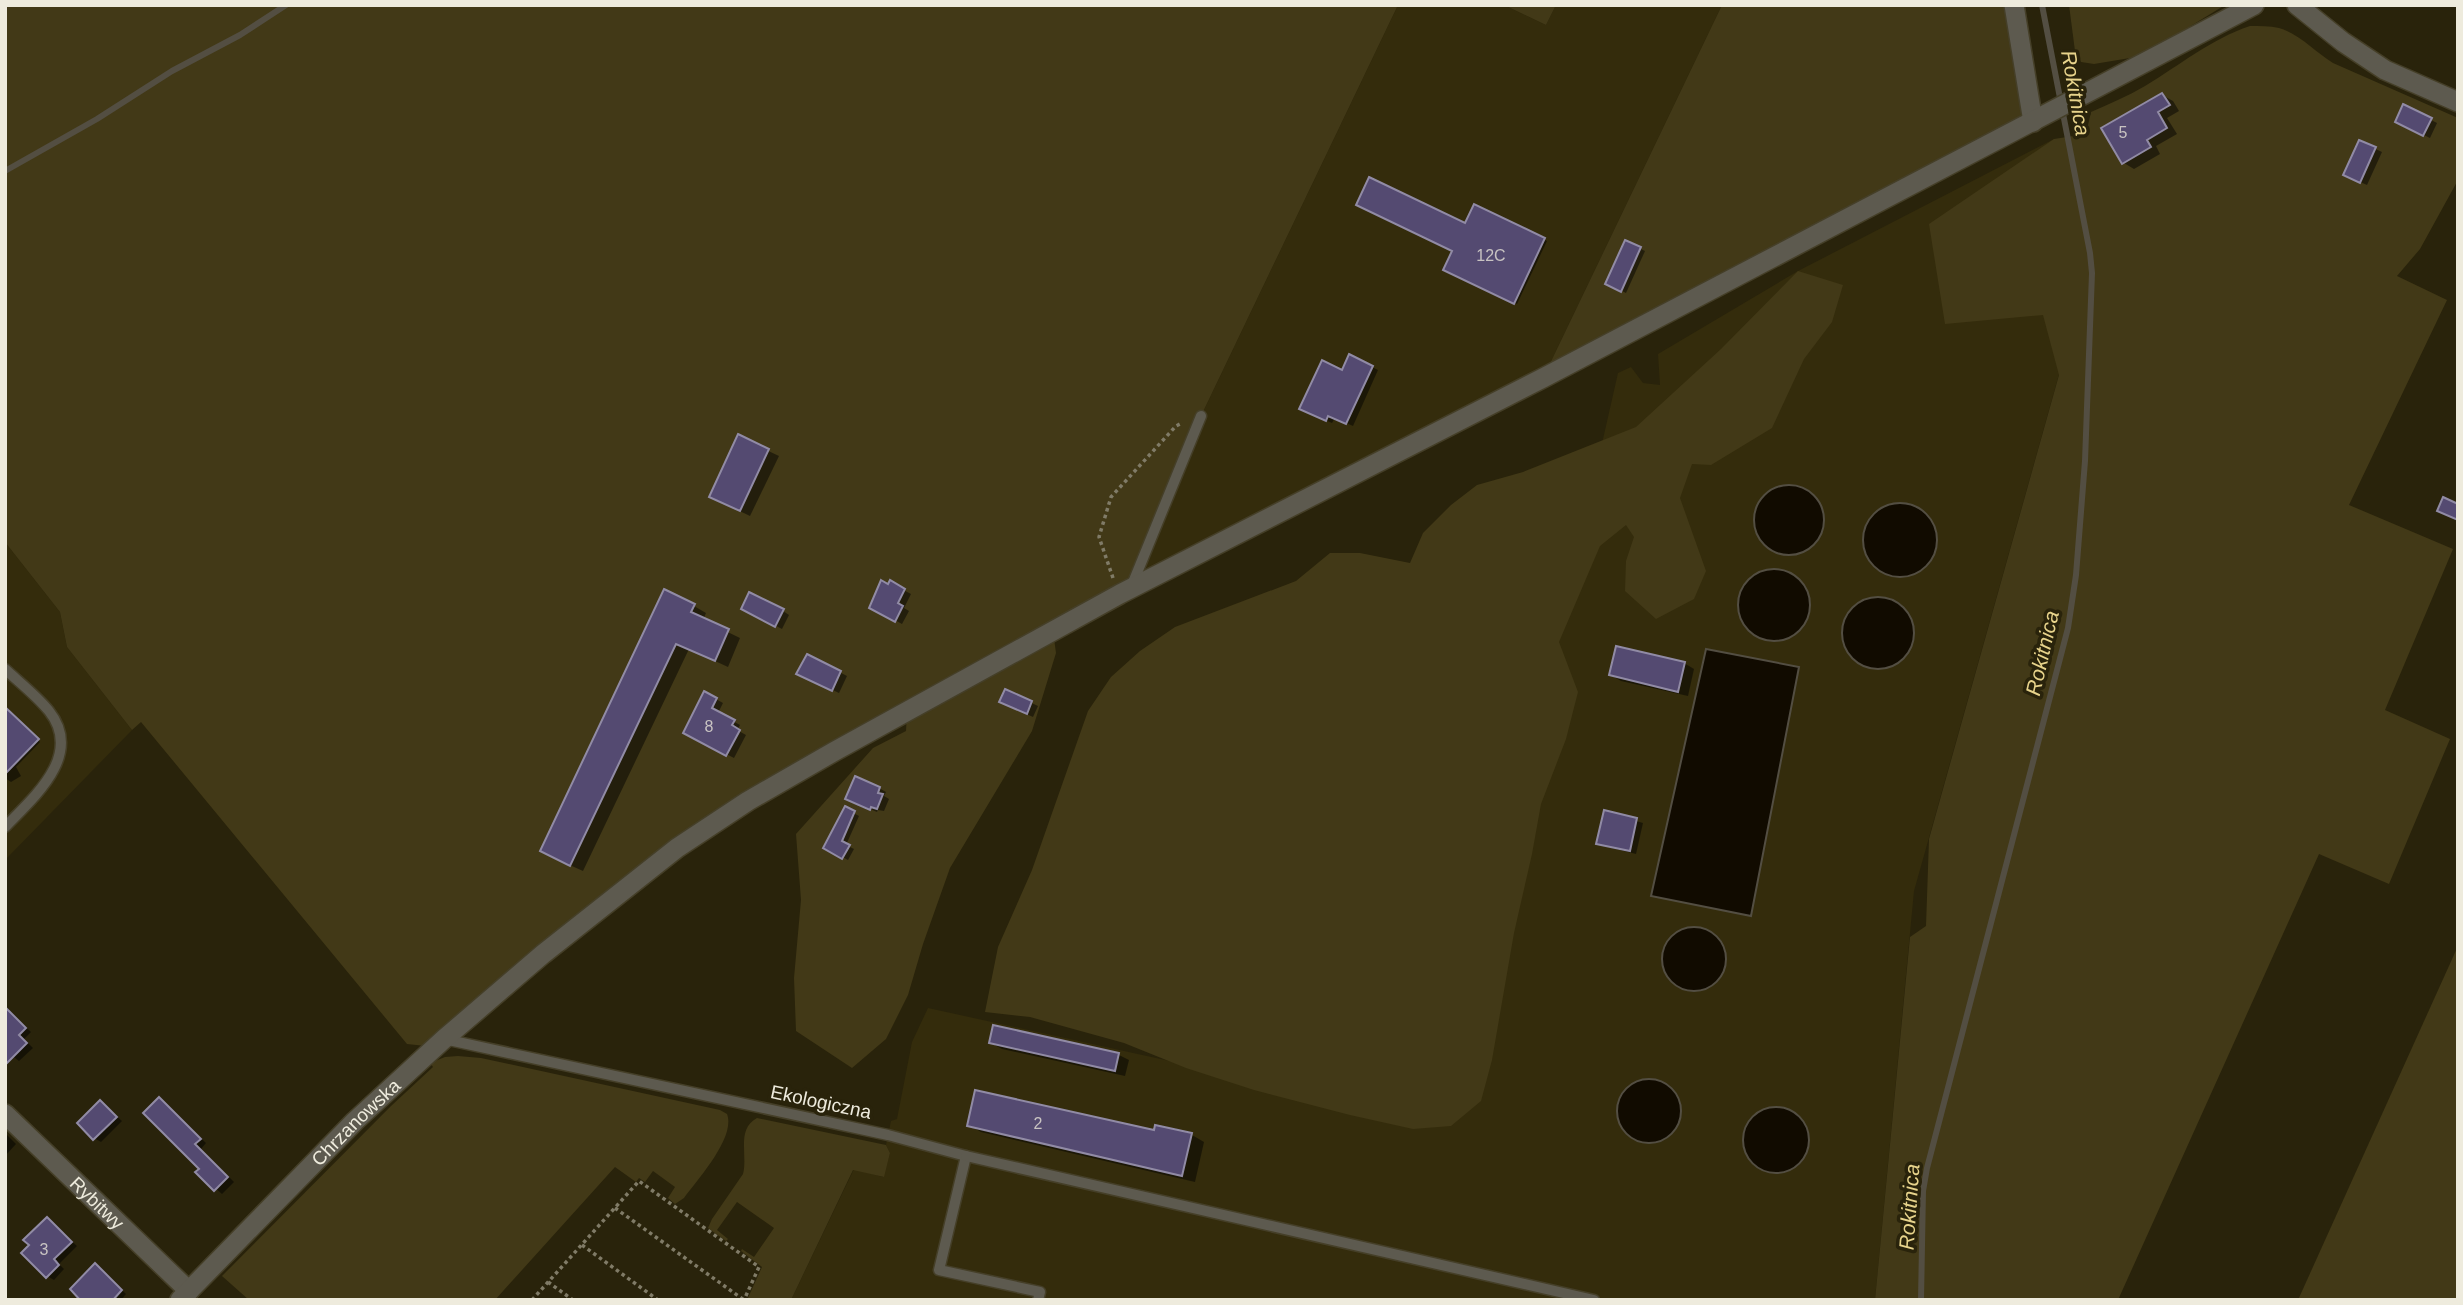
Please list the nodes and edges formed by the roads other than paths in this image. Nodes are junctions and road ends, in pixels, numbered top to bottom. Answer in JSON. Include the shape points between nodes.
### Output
{"nodes":[{"id":1,"x":2014,"y":5,"type":"edge"},
{"id":2,"x":2255,"y":5,"type":"edge"},
{"id":3,"x":2297,"y":5,"type":"edge"},
{"id":4,"x":2458,"y":102,"type":"edge"},
{"id":5,"x":2033,"y":122,"type":"junction"},
{"id":6,"x":1200,"y":416,"type":"road end"},
{"id":7,"x":1125,"y":592,"type":"junction"},
{"id":8,"x":5,"y":669,"type":"edge"},
{"id":9,"x":5,"y":827,"type":"edge"},
{"id":10,"x":444,"y":1039,"type":"junction"},
{"id":11,"x":5,"y":1114,"type":"edge"},
{"id":12,"x":966,"y":1156,"type":"junction"},
{"id":13,"x":185,"y":1295,"type":"edge"},
{"id":14,"x":1038,"y":1300,"type":"edge"},
{"id":15,"x":1594,"y":1300,"type":"edge"}],
"edges":[{"from":1,"to":5,"type":"street"},
{"from":2,"to":5,"type":"street","name":"Chrzanowska"},
{"from":3,"to":4,"type":"street","via":[[2385,70]]},
{"from":5,"to":7,"type":"street","name":"Chrzanowska"},
{"from":6,"to":7,"type":"lane"},
{"from":7,"to":10,"type":"street","name":"Chrzanowska","via":[[748,801],[677,848]]},
{"from":8,"to":9,"type":"lane","via":[[49,711],[60,730],[60,754],[52,774]]},
{"from":10,"to":12,"type":"lane","name":"Ekologiczna","via":[[875,1132]]},
{"from":10,"to":13,"type":"street","name":"Chrzanowska","via":[[355,1121]]},
{"from":11,"to":13,"type":"street","name":"Rybitwy"},
{"from":12,"to":14,"type":"lane","via":[[939,1270],[1040,1292]]},
{"from":12,"to":15,"type":"lane","name":"Ekologiczna"}]}
